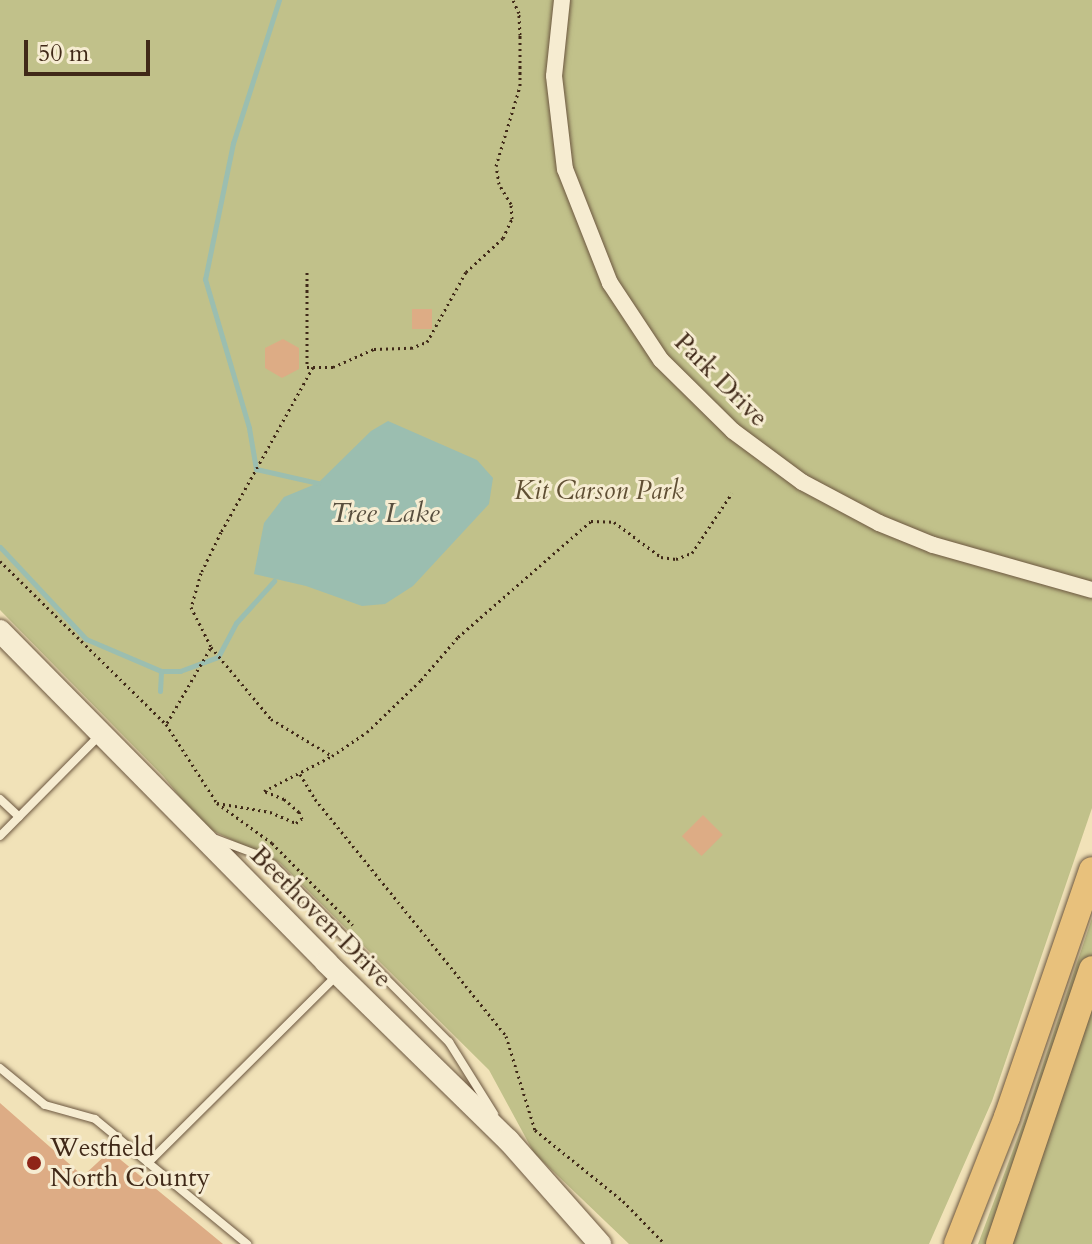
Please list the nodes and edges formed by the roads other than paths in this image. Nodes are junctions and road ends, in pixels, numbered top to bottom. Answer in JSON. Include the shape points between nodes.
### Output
{"nodes":[{"id":1,"x":562,"y":0,"type":"edge"},
{"id":2,"x":1092,"y":590,"type":"edge"},
{"id":3,"x":0,"y":631,"type":"edge"},
{"id":4,"x":101,"y":733,"type":"junction"},
{"id":5,"x":0,"y":799,"type":"edge"},
{"id":6,"x":19,"y":817,"type":"junction"},
{"id":7,"x":198,"y":832,"type":"junction"},
{"id":8,"x":0,"y":836,"type":"edge"},
{"id":9,"x":1092,"y":870,"type":"edge"},
{"id":10,"x":1092,"y":969,"type":"edge"},
{"id":11,"x":338,"y":974,"type":"junction"},
{"id":12,"x":0,"y":1068,"type":"edge"},
{"id":13,"x":508,"y":1140,"type":"junction"},
{"id":14,"x":148,"y":1163,"type":"junction"},
{"id":15,"x":247,"y":1244,"type":"edge"},
{"id":16,"x":600,"y":1244,"type":"edge"},
{"id":17,"x":957,"y":1244,"type":"edge"},
{"id":18,"x":999,"y":1244,"type":"edge"}],
"edges":[{"from":1,"to":2,"type":"street","name":"Park Drive","via":[[554,76],[565,169],[610,283],[661,360],[733,431],[802,482],[933,545]]},
{"from":3,"to":4,"type":"main road","name":"Beethoven Drive"},
{"from":4,"to":6,"type":"lane"},
{"from":4,"to":7,"type":"main road","name":"Beethoven Drive"},
{"from":5,"to":6,"type":"lane"},
{"from":6,"to":8,"type":"lane"},
{"from":7,"to":11,"type":"main road","name":"Beethoven Drive"},
{"from":7,"to":13,"type":"lane","via":[[273,865],[449,1042]]},
{"from":9,"to":17,"type":"main road"},
{"from":10,"to":18,"type":"main road"},
{"from":11,"to":13,"type":"main road","name":"Beethoven Drive"},
{"from":11,"to":14,"type":"lane"},
{"from":12,"to":14,"type":"lane","via":[[45,1105],[95,1119]]},
{"from":13,"to":16,"type":"main road","name":"Beethoven Drive"},
{"from":14,"to":15,"type":"lane"}]}
